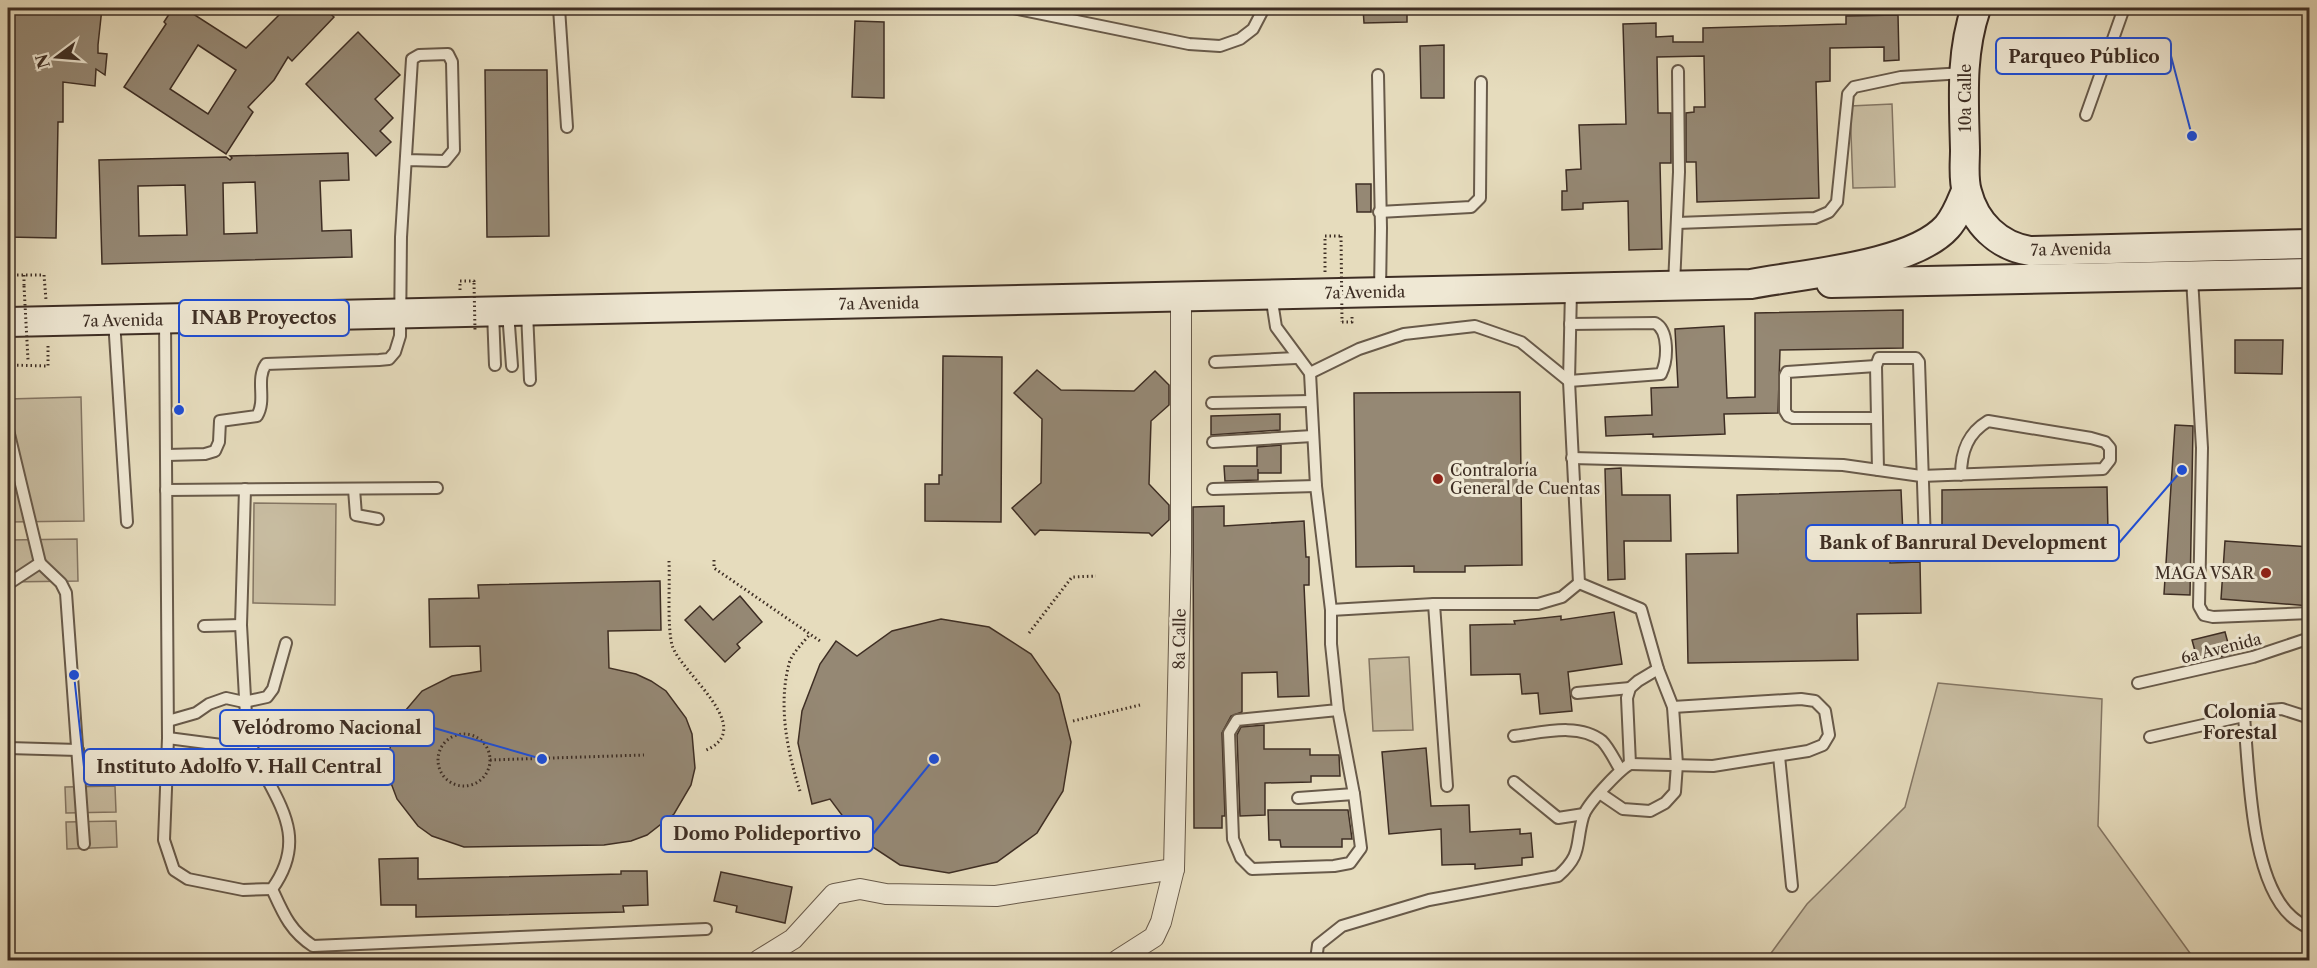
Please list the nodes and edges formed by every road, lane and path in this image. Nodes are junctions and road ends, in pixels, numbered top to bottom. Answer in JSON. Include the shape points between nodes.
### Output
{"nodes":[{"id":1,"x":559,"y":8,"type":"edge"},
{"id":2,"x":1014,"y":8,"type":"edge"},
{"id":3,"x":1264,"y":8,"type":"edge"},
{"id":4,"x":1976,"y":8,"type":"edge"},
{"id":5,"x":2124,"y":8,"type":"edge"},
{"id":6,"x":1678,"y":71,"type":"dead end"},
{"id":7,"x":1963,"y":73,"type":"junction"},
{"id":8,"x":1378,"y":75,"type":"dead end"},
{"id":9,"x":1481,"y":82,"type":"dead end"},
{"id":10,"x":2086,"y":115,"type":"dead end"},
{"id":11,"x":567,"y":127,"type":"dead end"},
{"id":12,"x":407,"y":160,"type":"junction"},
{"id":13,"x":1966,"y":191,"type":"junction"},
{"id":14,"x":1379,"y":212,"type":"junction"},
{"id":15,"x":1677,"y":223,"type":"junction"},
{"id":16,"x":2310,"y":244,"type":"edge"},
{"id":17,"x":2310,"y":273,"type":"edge"},
{"id":18,"x":8,"y":275,"type":"edge"},
{"id":19,"x":24,"y":275,"type":"junction"},
{"id":20,"x":44,"y":275,"type":"dead end"},
{"id":21,"x":2192,"y":278,"type":"junction"},
{"id":22,"x":460,"y":281,"type":"dead end"},
{"id":23,"x":1751,"y":284,"type":"junction"},
{"id":24,"x":1674,"y":285,"type":"junction"},
{"id":25,"x":1571,"y":287,"type":"junction"},
{"id":26,"x":1380,"y":292,"type":"junction"},
{"id":27,"x":1325,"y":293,"type":"junction"},
{"id":28,"x":1270,"y":294,"type":"junction"},
{"id":29,"x":1181,"y":296,"type":"junction"},
{"id":30,"x":400,"y":313,"type":"junction"},
{"id":31,"x":501,"y":316,"type":"junction"},
{"id":32,"x":165,"y":319,"type":"junction"},
{"id":33,"x":114,"y":320,"type":"junction"},
{"id":34,"x":8,"y":322,"type":"edge"},
{"id":35,"x":1352,"y":322,"type":"dead end"},
{"id":36,"x":1570,"y":324,"type":"junction"},
{"id":37,"x":1296,"y":358,"type":"junction"},
{"id":38,"x":1215,"y":362,"type":"dead end"},
{"id":39,"x":8,"y":365,"type":"edge"},
{"id":40,"x":28,"y":365,"type":"junction"},
{"id":41,"x":495,"y":365,"type":"dead end"},
{"id":42,"x":48,"y":366,"type":"dead end"},
{"id":43,"x":512,"y":366,"type":"dead end"},
{"id":44,"x":1875,"y":366,"type":"junction"},
{"id":45,"x":1310,"y":373,"type":"junction"},
{"id":46,"x":530,"y":380,"type":"dead end"},
{"id":47,"x":1569,"y":381,"type":"junction"},
{"id":48,"x":1311,"y":401,"type":"junction"},
{"id":49,"x":1212,"y":403,"type":"dead end"},
{"id":50,"x":1877,"y":418,"type":"junction"},
{"id":51,"x":8,"y":430,"type":"edge"},
{"id":52,"x":1313,"y":436,"type":"junction"},
{"id":53,"x":1213,"y":442,"type":"dead end"},
{"id":54,"x":167,"y":455,"type":"junction"},
{"id":55,"x":1572,"y":458,"type":"junction"},
{"id":56,"x":1878,"y":470,"type":"junction"},
{"id":57,"x":1961,"y":474,"type":"junction"},
{"id":58,"x":1921,"y":476,"type":"junction"},
{"id":59,"x":1316,"y":486,"type":"junction"},
{"id":60,"x":437,"y":488,"type":"dead end"},
{"id":61,"x":245,"y":489,"type":"junction"},
{"id":62,"x":354,"y":489,"type":"junction"},
{"id":63,"x":1213,"y":489,"type":"dead end"},
{"id":64,"x":166,"y":490,"type":"junction"},
{"id":65,"x":378,"y":519,"type":"dead end"},
{"id":66,"x":127,"y":522,"type":"dead end"},
{"id":67,"x":1925,"y":543,"type":"dead end"},
{"id":68,"x":714,"y":560,"type":"dead end"},
{"id":69,"x":669,"y":561,"type":"dead end"},
{"id":70,"x":40,"y":563,"type":"junction"},
{"id":71,"x":1096,"y":576,"type":"dead end"},
{"id":72,"x":1579,"y":583,"type":"junction"},
{"id":73,"x":8,"y":584,"type":"edge"},
{"id":74,"x":1434,"y":604,"type":"junction"},
{"id":75,"x":1331,"y":610,"type":"junction"},
{"id":76,"x":2310,"y":612,"type":"edge"},
{"id":77,"x":241,"y":625,"type":"junction"},
{"id":78,"x":204,"y":626,"type":"dead end"},
{"id":79,"x":1029,"y":633,"type":"dead end"},
{"id":80,"x":810,"y":634,"type":"junction"},
{"id":81,"x":2310,"y":638,"type":"edge"},
{"id":82,"x":820,"y":641,"type":"dead end"},
{"id":83,"x":286,"y":643,"type":"dead end"},
{"id":84,"x":1658,"y":669,"type":"junction"},
{"id":85,"x":2138,"y":683,"type":"dead end"},
{"id":86,"x":1630,"y":688,"type":"junction"},
{"id":87,"x":1577,"y":693,"type":"dead end"},
{"id":88,"x":244,"y":702,"type":"junction"},
{"id":89,"x":1140,"y":705,"type":"dead end"},
{"id":90,"x":1673,"y":707,"type":"junction"},
{"id":91,"x":1338,"y":710,"type":"junction"},
{"id":92,"x":2244,"y":717,"type":"junction"},
{"id":93,"x":2310,"y":718,"type":"edge"},
{"id":94,"x":168,"y":721,"type":"junction"},
{"id":95,"x":1073,"y":721,"type":"dead end"},
{"id":96,"x":1514,"y":736,"type":"dead end"},
{"id":97,"x":2150,"y":737,"type":"dead end"},
{"id":98,"x":168,"y":738,"type":"junction"},
{"id":99,"x":8,"y":748,"type":"edge"},
{"id":100,"x":252,"y":749,"type":"junction"},
{"id":101,"x":78,"y":750,"type":"junction"},
{"id":102,"x":704,"y":751,"type":"dead end"},
{"id":103,"x":644,"y":755,"type":"dead end"},
{"id":104,"x":1779,"y":756,"type":"junction"},
{"id":105,"x":490,"y":760,"type":"junction"},
{"id":106,"x":1677,"y":764,"type":"junction"},
{"id":107,"x":1625,"y":767,"type":"junction"},
{"id":108,"x":1514,"y":782,"type":"dead end"},
{"id":109,"x":1447,"y":786,"type":"dead end"},
{"id":110,"x":800,"y":791,"type":"dead end"},
{"id":111,"x":1354,"y":794,"type":"junction"},
{"id":112,"x":1601,"y":794,"type":"junction"},
{"id":113,"x":1298,"y":798,"type":"dead end"},
{"id":114,"x":1584,"y":814,"type":"junction"},
{"id":115,"x":84,"y":844,"type":"dead end"},
{"id":116,"x":1174,"y":869,"type":"junction"},
{"id":117,"x":1792,"y":886,"type":"dead end"},
{"id":118,"x":272,"y":889,"type":"junction"},
{"id":119,"x":706,"y":929,"type":"dead end"},
{"id":120,"x":2310,"y":929,"type":"edge"},
{"id":121,"x":759,"y":960,"type":"edge"},
{"id":122,"x":1118,"y":960,"type":"edge"},
{"id":123,"x":1316,"y":960,"type":"edge"}],
"edges":[{"from":1,"to":11,"type":"lane"},
{"from":2,"to":3,"type":"lane","via":[[1189,44],[1220,46],[1253,29]]},
{"from":4,"to":7,"type":"main road","name":"10a Calle","via":[[1966,40]]},
{"from":5,"to":10,"type":"lane"},
{"from":6,"to":15,"type":"lane"},
{"from":7,"to":13,"type":"main road","name":"10a Calle"},
{"from":7,"to":15,"type":"lane","via":[[1901,77],[1854,87],[1848,94],[1837,202],[1829,212],[1815,218]]},
{"from":8,"to":14,"type":"lane"},
{"from":9,"to":14,"type":"lane","via":[[1477,204]]},
{"from":12,"to":12,"type":"lane","via":[[445,161],[454,150],[452,62],[448,54],[412,59]]},
{"from":12,"to":30,"type":"lane"},
{"from":13,"to":16,"type":"main road","name":"7a Avenida","via":[[1987,230],[2019,249]]},
{"from":13,"to":23,"type":"main road","name":"7a Avenida","via":[[1948,226],[1932,240],[1908,252]]},
{"from":14,"to":26,"type":"lane"},
{"from":15,"to":24,"type":"lane"},
{"from":17,"to":21,"type":"main road","name":"7a Avenida"},
{"from":18,"to":19,"type":"path"},
{"from":19,"to":20,"type":"path"},
{"from":19,"to":40,"type":"path","bridge":true},
{"from":21,"to":23,"type":"main road","name":"7a Avenida"},
{"from":21,"to":76,"type":"lane","via":[[2202,448],[2199,606],[2204,615],[2213,617]]},
{"from":22,"to":31,"type":"path","bridge":true,"via":[[474,281]]},
{"from":23,"to":24,"type":"main road","name":"7a Avenida"},
{"from":24,"to":25,"type":"main road","name":"7a Avenida"},
{"from":25,"to":26,"type":"main road","name":"7a Avenida"},
{"from":25,"to":36,"type":"lane"},
{"from":26,"to":27,"type":"main road","name":"7a Avenida"},
{"from":27,"to":28,"type":"main road","name":"7a Avenida"},
{"from":27,"to":35,"type":"path","bridge":true,"via":[[1325,236],[1341,236],[1342,322]]},
{"from":28,"to":29,"type":"main road","name":"7a Avenida"},
{"from":28,"to":37,"type":"lane","via":[[1276,327]]},
{"from":29,"to":31,"type":"main road","name":"7a Avenida"},
{"from":29,"to":116,"type":"street","name":"8a Calle","via":[[1181,552]]},
{"from":30,"to":31,"type":"main road","name":"7a Avenida"},
{"from":30,"to":32,"type":"main road","name":"7a Avenida"},
{"from":30,"to":54,"type":"lane","via":[[400,336],[389,359],[266,364],[260,372],[261,408],[257,416],[220,421],[215,451]]},
{"from":31,"to":41,"type":"lane"},
{"from":31,"to":43,"type":"lane"},
{"from":31,"to":46,"type":"lane"},
{"from":32,"to":33,"type":"main road","name":"7a Avenida"},
{"from":32,"to":54,"type":"lane"},
{"from":33,"to":34,"type":"main road","name":"7a Avenida"},
{"from":33,"to":66,"type":"lane"},
{"from":36,"to":47,"type":"lane"},
{"from":36,"to":47,"type":"lane","via":[[1655,323],[1664,332],[1665,367],[1662,374],[1653,376]]},
{"from":37,"to":38,"type":"lane"},
{"from":37,"to":45,"type":"lane"},
{"from":39,"to":40,"type":"path"},
{"from":40,"to":42,"type":"path"},
{"from":44,"to":50,"type":"lane"},
{"from":44,"to":50,"type":"lane","via":[[1787,372],[1785,411],[1793,418]]},
{"from":44,"to":58,"type":"lane","via":[[1885,356],[1916,358],[1919,363]]},
{"from":45,"to":47,"type":"lane","via":[[1359,349],[1404,334],[1475,326],[1521,342]]},
{"from":45,"to":48,"type":"lane"},
{"from":47,"to":55,"type":"lane"},
{"from":48,"to":49,"type":"lane"},
{"from":48,"to":52,"type":"lane"},
{"from":50,"to":56,"type":"lane"},
{"from":51,"to":70,"type":"lane"},
{"from":52,"to":53,"type":"lane"},
{"from":52,"to":59,"type":"lane"},
{"from":54,"to":64,"type":"lane"},
{"from":55,"to":56,"type":"lane","via":[[1843,465]]},
{"from":55,"to":72,"type":"lane"},
{"from":56,"to":58,"type":"lane"},
{"from":57,"to":57,"type":"lane","via":[[2103,469],[2110,460],[2110,448],[2091,438],[1988,421],[1968,438]]},
{"from":57,"to":58,"type":"lane"},
{"from":58,"to":67,"type":"lane"},
{"from":59,"to":63,"type":"lane"},
{"from":59,"to":75,"type":"lane"},
{"from":60,"to":62,"type":"lane"},
{"from":61,"to":62,"type":"lane"},
{"from":61,"to":64,"type":"lane"},
{"from":61,"to":77,"type":"lane"},
{"from":62,"to":65,"type":"lane","via":[[356,515]]},
{"from":64,"to":94,"type":"lane"},
{"from":68,"to":80,"type":"path","via":[[714,568]]},
{"from":69,"to":102,"type":"path","via":[[672,647],[723,720],[722,736],[714,747]]},
{"from":70,"to":73,"type":"lane"},
{"from":70,"to":101,"type":"lane","via":[[66,593]]},
{"from":71,"to":79,"type":"path","via":[[1072,577]]},
{"from":72,"to":74,"type":"lane","via":[[1562,597],[1538,604]]},
{"from":72,"to":84,"type":"lane","via":[[1641,609]]},
{"from":74,"to":75,"type":"lane"},
{"from":74,"to":109,"type":"lane"},
{"from":75,"to":91,"type":"lane","via":[[1330,644]]},
{"from":77,"to":78,"type":"lane"},
{"from":77,"to":88,"type":"lane"},
{"from":80,"to":82,"type":"path"},
{"from":80,"to":110,"type":"path","via":[[789,662],[784,720]]},
{"from":81,"to":85,"type":"lane","name":"6a Avenida","via":[[2253,657]]},
{"from":83,"to":88,"type":"lane","via":[[273,689],[267,697]]},
{"from":84,"to":86,"type":"lane"},
{"from":84,"to":90,"type":"lane"},
{"from":86,"to":87,"type":"lane"},
{"from":86,"to":107,"type":"lane"},
{"from":88,"to":94,"type":"lane","via":[[226,698]]},
{"from":88,"to":100,"type":"lane"},
{"from":89,"to":95,"type":"path"},
{"from":90,"to":104,"type":"lane","via":[[1815,701],[1825,711],[1829,735],[1823,745]]},
{"from":90,"to":106,"type":"lane"},
{"from":91,"to":111,"type":"lane"},
{"from":91,"to":111,"type":"lane","via":[[1237,720],[1231,725],[1233,839],[1241,858],[1251,869],[1350,862],[1360,848]]},
{"from":92,"to":93,"type":"lane","via":[[2282,710]]},
{"from":92,"to":97,"type":"lane"},
{"from":92,"to":120,"type":"lane","via":[[2260,859],[2289,915]]},
{"from":94,"to":98,"type":"lane"},
{"from":96,"to":107,"type":"lane","via":[[1560,730],[1586,734],[1602,742]]},
{"from":98,"to":100,"type":"lane"},
{"from":98,"to":118,"type":"lane","via":[[164,840],[174,870],[188,879],[243,890]]},
{"from":99,"to":101,"type":"lane"},
{"from":100,"to":118,"type":"lane","via":[[282,806],[290,835],[290,855]]},
{"from":101,"to":115,"type":"lane"},
{"from":103,"to":105,"type":"path"},
{"from":104,"to":106,"type":"lane","via":[[1713,766]]},
{"from":104,"to":117,"type":"lane"},
{"from":105,"to":105,"type":"path","via":[[482,741],[464,733],[445,741],[437,759],[445,778],[464,787],[482,779]]},
{"from":106,"to":107,"type":"lane"},
{"from":106,"to":112,"type":"lane","via":[[1675,792],[1650,811],[1623,809]]},
{"from":107,"to":112,"type":"lane"},
{"from":108,"to":114,"type":"lane","via":[[1558,818]]},
{"from":111,"to":113,"type":"lane"},
{"from":112,"to":114,"type":"lane"},
{"from":114,"to":123,"type":"lane","via":[[1573,863],[1558,876],[1429,900],[1342,926],[1318,945]]},
{"from":116,"to":121,"type":"street","via":[[996,896],[886,894],[860,889],[834,894],[793,939]]},
{"from":116,"to":122,"type":"street","name":"8a Calle","via":[[1154,937]]},
{"from":118,"to":119,"type":"lane","via":[[288,924],[313,946]]}]}
